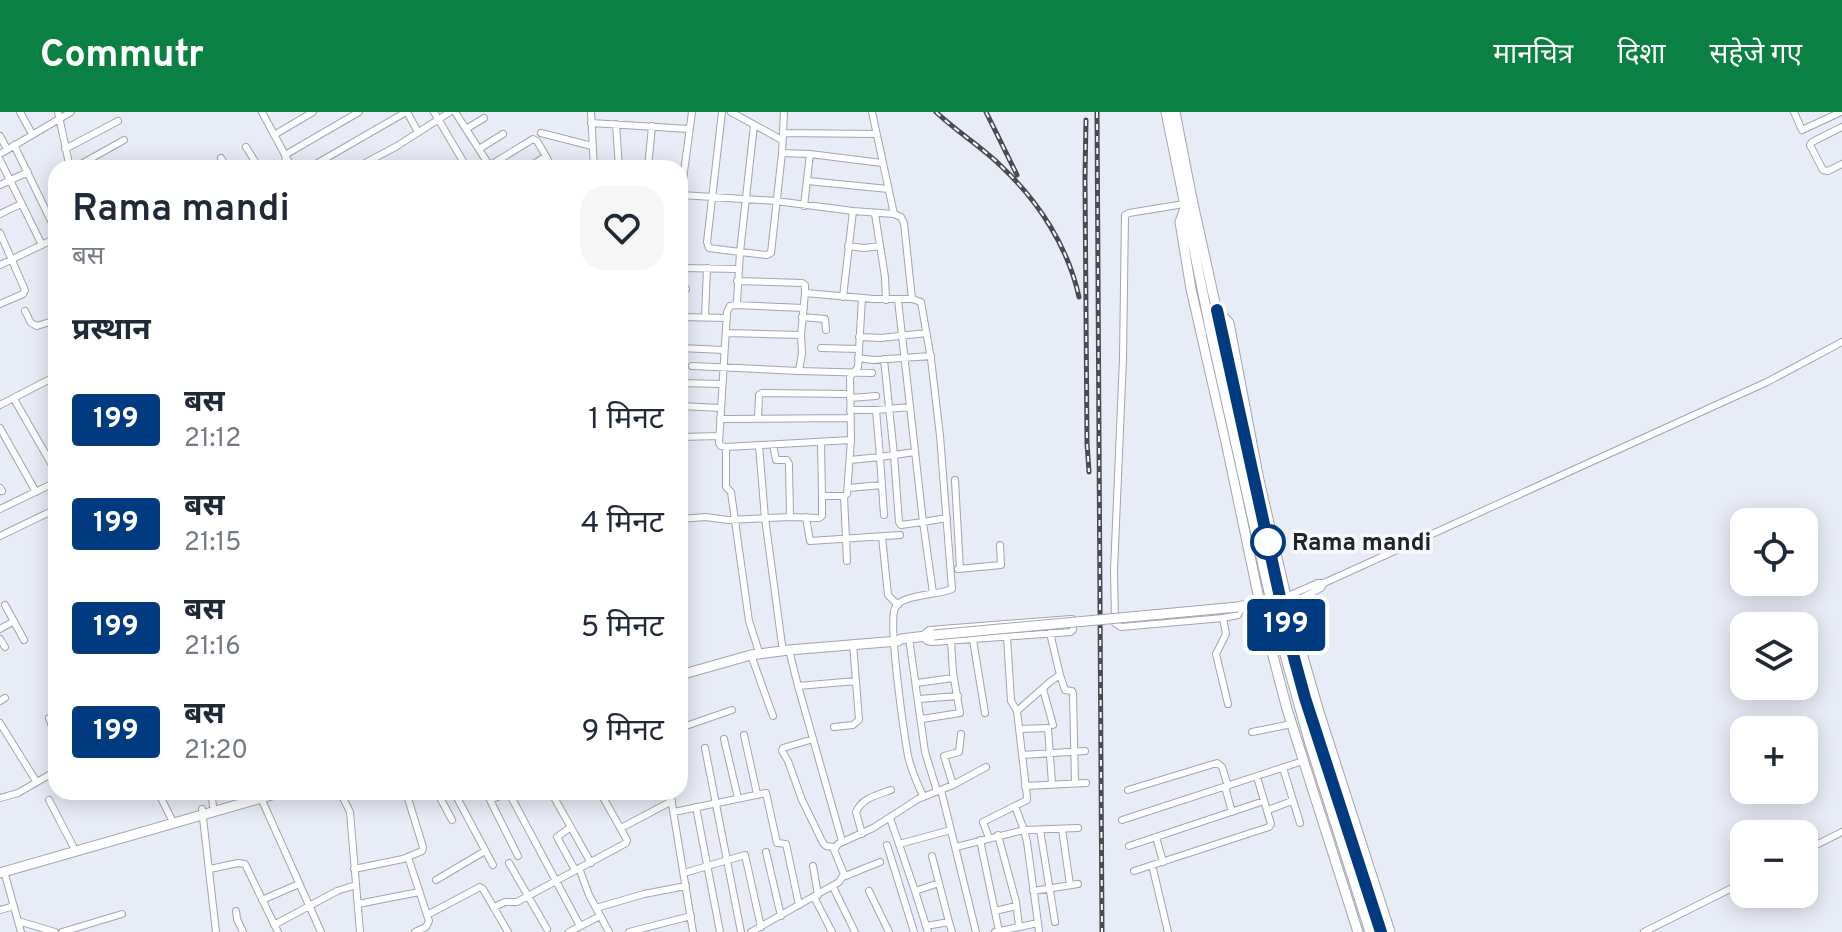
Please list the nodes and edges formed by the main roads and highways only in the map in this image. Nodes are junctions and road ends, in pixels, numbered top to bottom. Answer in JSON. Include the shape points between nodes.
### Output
{"nodes":[{"id":1,"x":1175,"y":113,"type":"edge"},
{"id":2,"x":1185,"y":206,"type":"junction"},
{"id":3,"x":1217,"y":310,"type":"junction"},
{"id":4,"x":1216,"y":332,"type":"junction"},
{"id":5,"x":1280,"y":567,"type":"junction"},
{"id":6,"x":1255,"y":580,"type":"junction"},
{"id":7,"x":1287,"y":601,"type":"junction"},
{"id":8,"x":1243,"y":605,"type":"junction"},
{"id":9,"x":1262,"y":609,"type":"junction"},
{"id":10,"x":1295,"y":628,"type":"junction"},
{"id":11,"x":1268,"y":636,"type":"junction"},
{"id":12,"x":899,"y":638,"type":"junction"},
{"id":13,"x":786,"y":647,"type":"junction"},
{"id":14,"x":688,"y":670,"type":"edge"},
{"id":15,"x":243,"y":800,"type":"edge"},
{"id":16,"x":213,"y":808,"type":"junction"},
{"id":17,"x":1,"y":870,"type":"edge"},
{"id":18,"x":1351,"y":910,"type":"junction"},
{"id":19,"x":1358,"y":932,"type":"edge"},
{"id":20,"x":1369,"y":932,"type":"edge"},
{"id":21,"x":1381,"y":932,"type":"edge"},
{"id":22,"x":1390,"y":932,"type":"edge"}],
"edges":[{"from":1,"to":2,"type":"highway"},
{"from":1,"to":3,"type":"highway"},
{"from":2,"to":4,"type":"highway"},
{"from":2,"to":6,"type":"highway","via":[[1180,222],[1191,289]]},
{"from":3,"to":4,"type":"highway"},
{"from":3,"to":5,"type":"highway","via":[[1229,323]]},
{"from":4,"to":20,"type":"highway","bridge":true,"via":[[1275,619]]},
{"from":4,"to":21,"type":"highway","bridge":true,"via":[[1305,698]]},
{"from":5,"to":6,"type":"highway","via":[[1272,580]]},
{"from":5,"to":7,"type":"highway"},
{"from":6,"to":8,"type":"highway"},
{"from":6,"to":9,"type":"highway"},
{"from":7,"to":9,"type":"highway"},
{"from":7,"to":10,"type":"highway"},
{"from":8,"to":9,"type":"highway"},
{"from":8,"to":12,"type":"highway","bridge":true},
{"from":9,"to":11,"type":"highway"},
{"from":10,"to":11,"type":"highway","via":[[1282,623]]},
{"from":10,"to":22,"type":"highway"},
{"from":11,"to":18,"type":"highway"},
{"from":12,"to":13,"type":"highway"},
{"from":12,"to":13,"type":"highway"},
{"from":13,"to":14,"type":"highway"},
{"from":15,"to":16,"type":"highway"},
{"from":16,"to":17,"type":"highway"},
{"from":16,"to":17,"type":"highway"},
{"from":18,"to":19,"type":"highway"},
{"from":18,"to":20,"type":"highway"}]}
